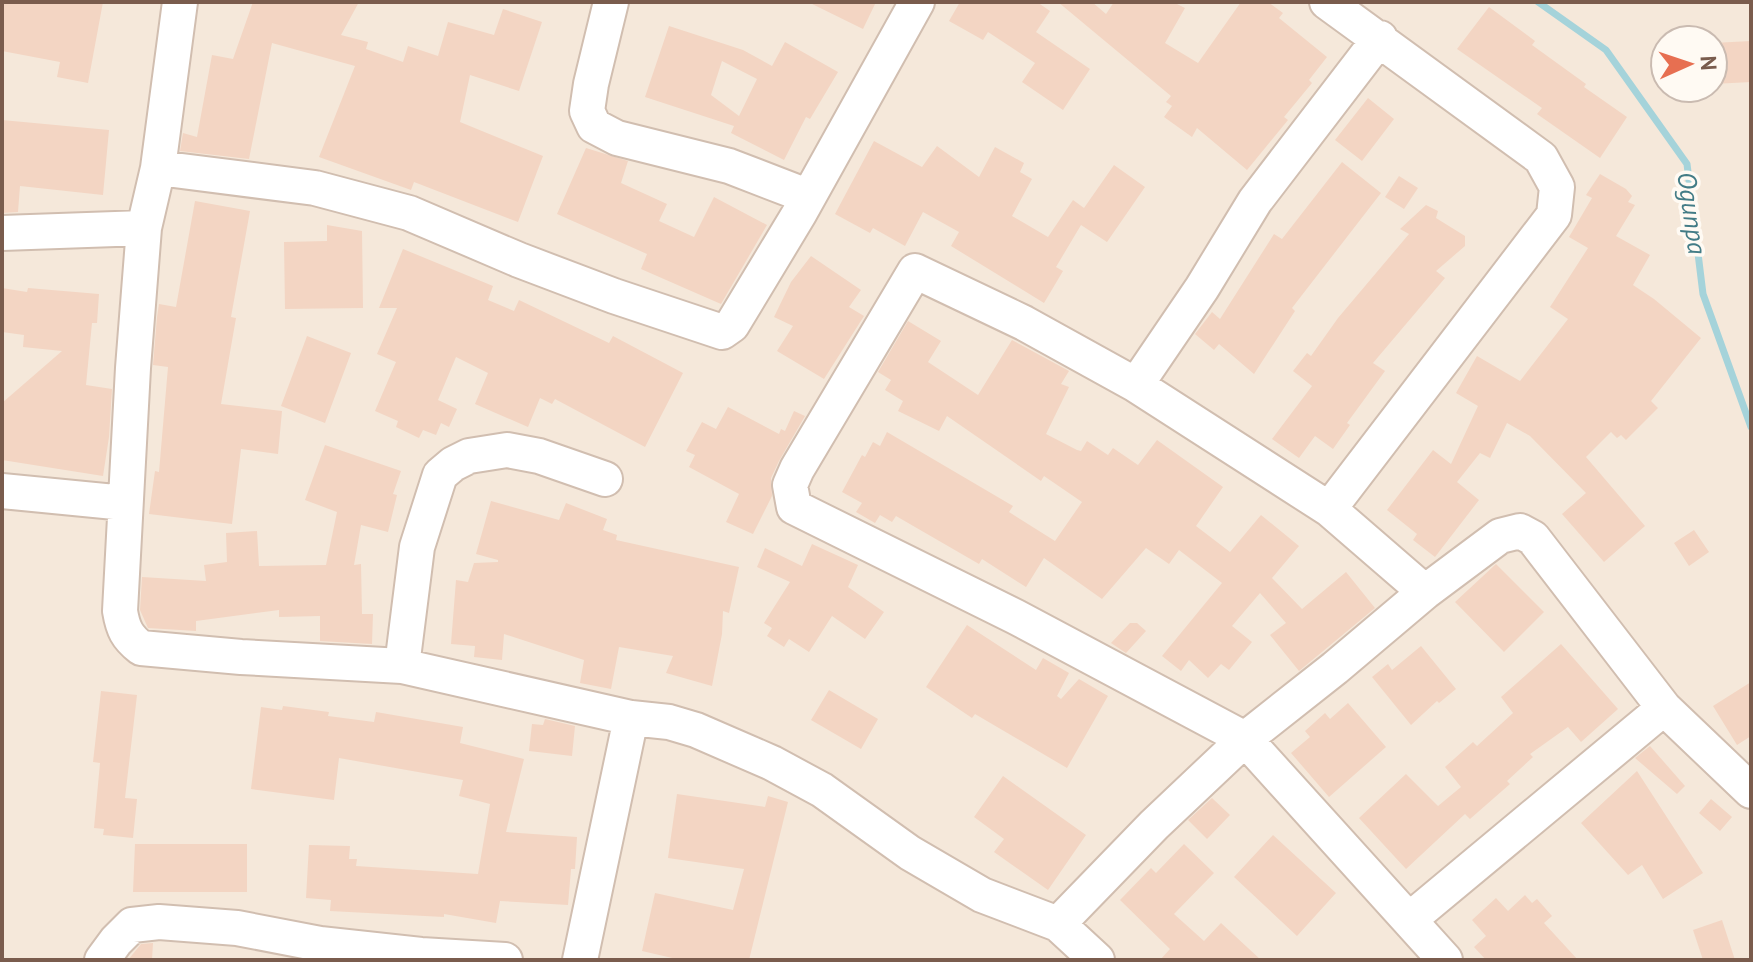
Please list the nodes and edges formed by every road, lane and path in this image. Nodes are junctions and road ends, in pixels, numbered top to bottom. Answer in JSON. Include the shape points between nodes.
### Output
{"nodes":[{"id":1,"x":180,"y":2,"type":"edge"},
{"id":2,"x":917,"y":2,"type":"edge"},
{"id":3,"x":1327,"y":2,"type":"edge"},
{"id":4,"x":606,"y":4,"type":"edge"},
{"id":5,"x":1380,"y":38,"type":"junction"},
{"id":6,"x":158,"y":168,"type":"junction"},
{"id":7,"x":807,"y":196,"type":"junction"},
{"id":8,"x":144,"y":228,"type":"junction"},
{"id":9,"x":2,"y":233,"type":"edge"},
{"id":10,"x":1136,"y":385,"type":"junction"},
{"id":11,"x":605,"y":479,"type":"dead end"},
{"id":12,"x":2,"y":491,"type":"edge"},
{"id":13,"x":125,"y":503,"type":"junction"},
{"id":14,"x":1329,"y":509,"type":"junction"},
{"id":15,"x":1425,"y":592,"type":"junction"},
{"id":16,"x":402,"y":666,"type":"junction"},
{"id":17,"x":1664,"y":708,"type":"junction"},
{"id":18,"x":631,"y":718,"type":"junction"},
{"id":19,"x":1245,"y":739,"type":"junction"},
{"id":20,"x":1751,"y":791,"type":"edge"},
{"id":21,"x":1409,"y":920,"type":"junction"},
{"id":22,"x":1058,"y":924,"type":"junction"},
{"id":23,"x":320,"y":952,"type":"edge"},
{"id":24,"x":102,"y":960,"type":"edge"},
{"id":25,"x":505,"y":960,"type":"edge"},
{"id":26,"x":580,"y":960,"type":"edge"},
{"id":27,"x":1097,"y":960,"type":"edge"},
{"id":28,"x":1445,"y":960,"type":"edge"}],
"edges":[{"from":1,"to":6,"type":"street"},
{"from":2,"to":7,"type":"street"},
{"from":3,"to":5,"type":"street"},
{"from":4,"to":7,"type":"street","via":[[587,111],[594,126],[617,138],[729,166]]},
{"from":5,"to":10,"type":"street","via":[[1255,201]]},
{"from":5,"to":14,"type":"street","via":[[1541,158],[1557,187],[1557,202],[1554,215]]},
{"from":6,"to":7,"type":"street","via":[[315,188],[409,213],[546,271],[722,332],[732,325]]},
{"from":6,"to":8,"type":"street"},
{"from":8,"to":9,"type":"street"},
{"from":8,"to":13,"type":"street"},
{"from":10,"to":14,"type":"street"},
{"from":10,"to":19,"type":"street","via":[[915,271],[797,469],[791,499],[794,507]]},
{"from":11,"to":16,"type":"street","via":[[507,450],[469,456],[440,475],[417,547]]},
{"from":12,"to":13,"type":"street"},
{"from":13,"to":16,"type":"street","via":[[120,611],[123,628],[141,648]]},
{"from":14,"to":15,"type":"street"},
{"from":15,"to":17,"type":"street","via":[[1500,536],[1520,531],[1533,538]]},
{"from":15,"to":19,"type":"street"},
{"from":16,"to":18,"type":"street"},
{"from":17,"to":20,"type":"street"},
{"from":17,"to":21,"type":"street"},
{"from":18,"to":22,"type":"street","via":[[696,730],[772,763],[982,895]]},
{"from":18,"to":26,"type":"street"},
{"from":19,"to":21,"type":"street"},
{"from":19,"to":22,"type":"street"},
{"from":21,"to":28,"type":"street"},
{"from":22,"to":27,"type":"street"},
{"from":23,"to":24,"type":"street","via":[[237,928],[159,922],[132,925]]},
{"from":23,"to":25,"type":"street"}]}
